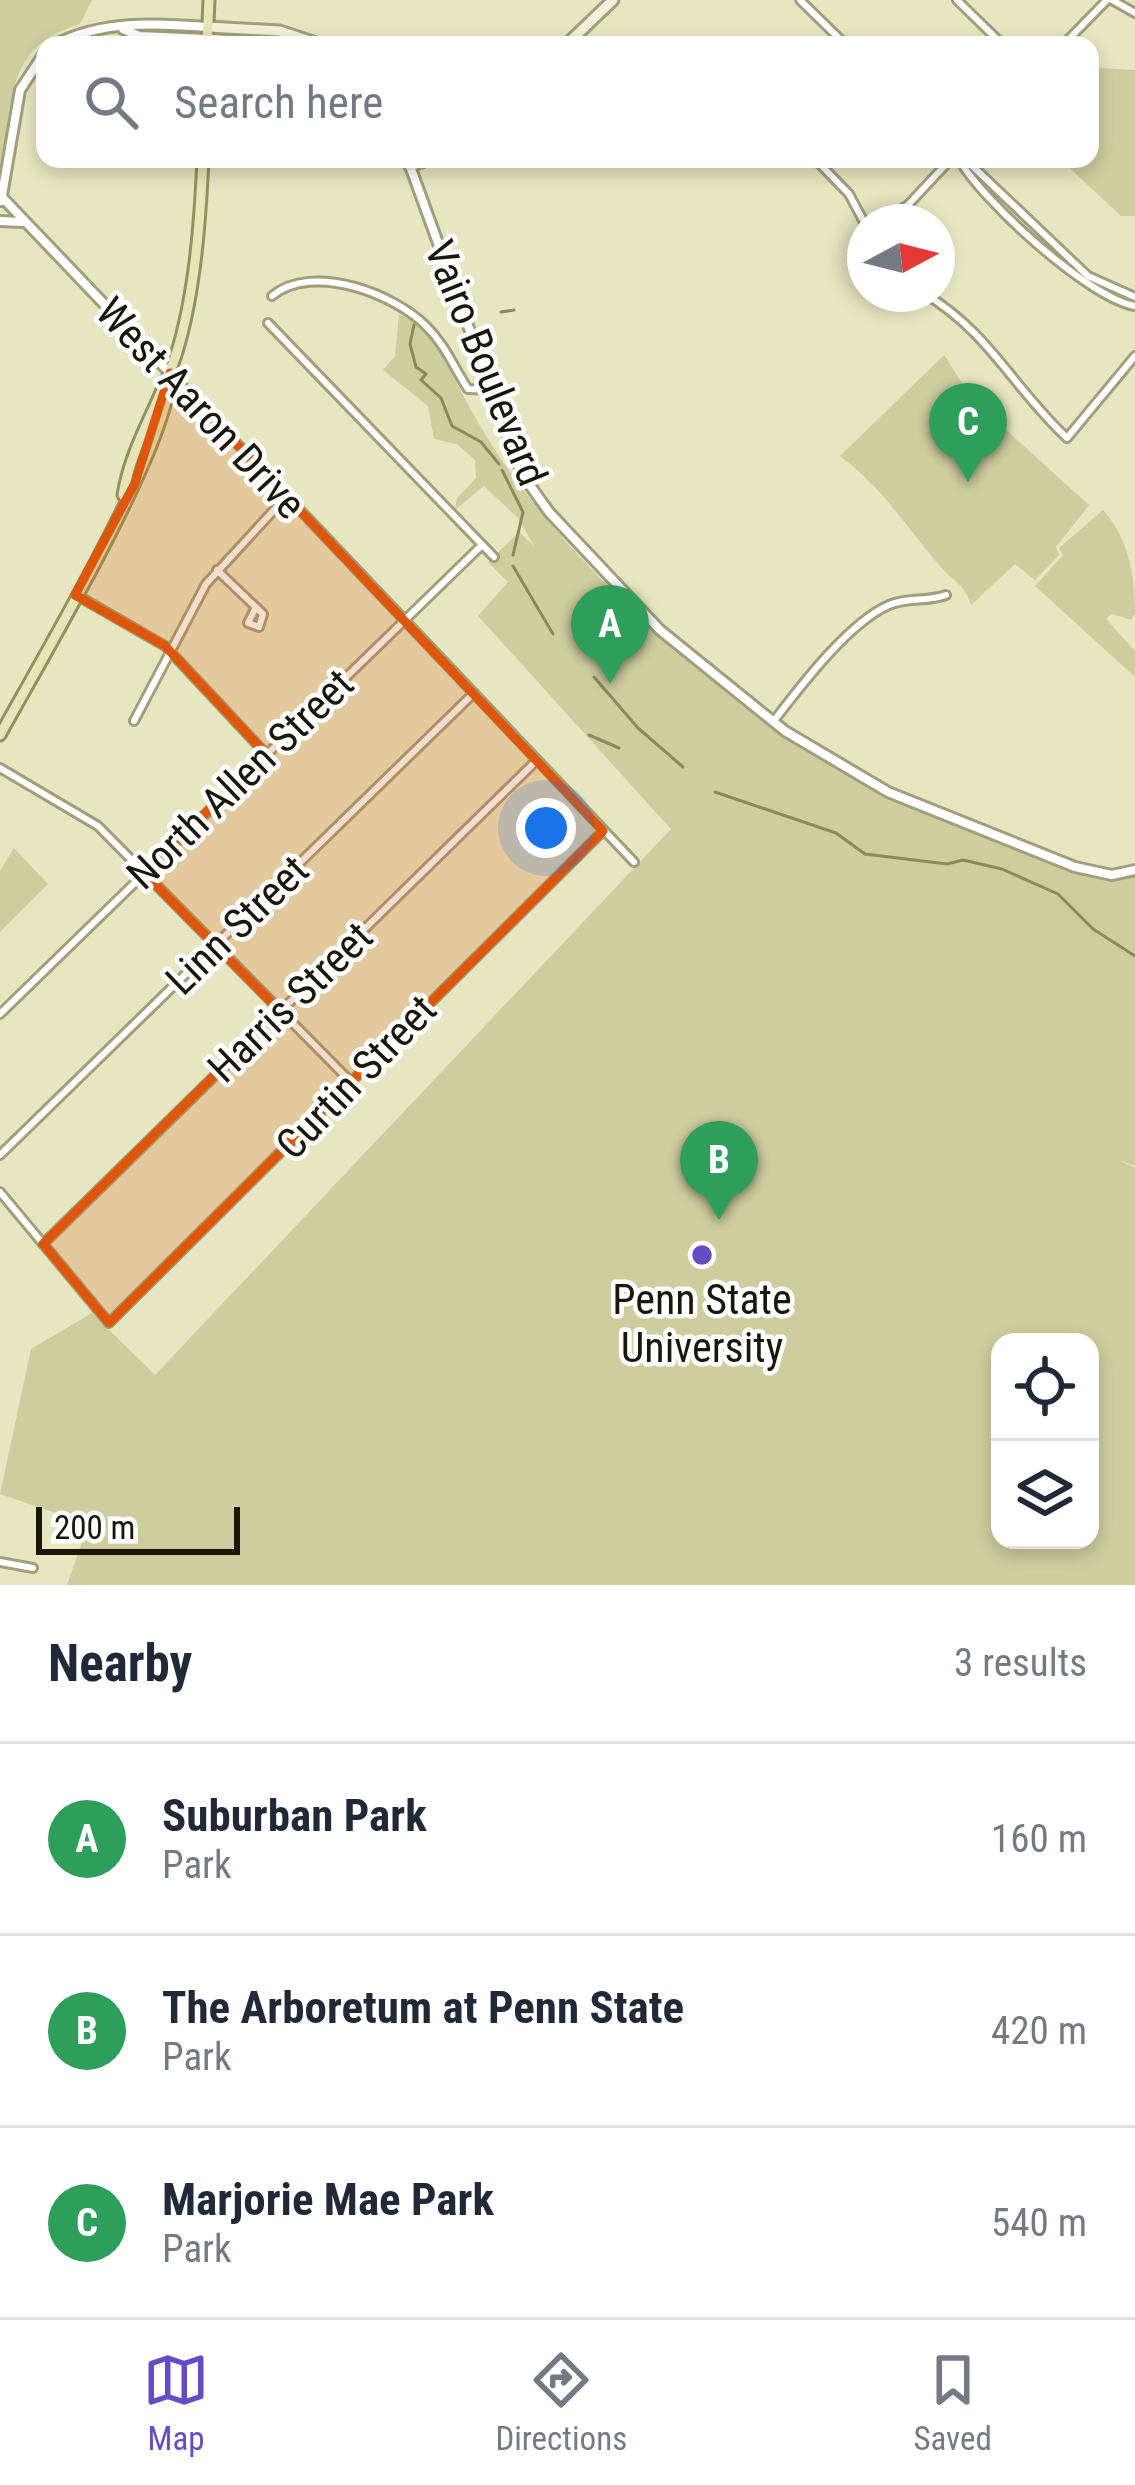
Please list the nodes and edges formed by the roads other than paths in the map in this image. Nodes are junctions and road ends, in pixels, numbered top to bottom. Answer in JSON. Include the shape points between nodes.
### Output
{"nodes":[{"id":1,"x":209,"y":0,"type":"edge"},
{"id":2,"x":613,"y":0,"type":"edge"},
{"id":3,"x":800,"y":0,"type":"edge"},
{"id":4,"x":957,"y":0,"type":"edge"},
{"id":5,"x":1109,"y":0,"type":"edge"},
{"id":6,"x":1135,"y":13,"type":"edge"},
{"id":7,"x":208,"y":27,"type":"junction"},
{"id":8,"x":123,"y":29,"type":"junction"},
{"id":9,"x":75,"y":36,"type":"edge"},
{"id":10,"x":139,"y":36,"type":"edge"},
{"id":11,"x":207,"y":36,"type":"edge"},
{"id":12,"x":293,"y":36,"type":"edge"},
{"id":13,"x":575,"y":36,"type":"edge"},
{"id":14,"x":837,"y":36,"type":"edge"},
{"id":15,"x":994,"y":36,"type":"edge"},
{"id":16,"x":1073,"y":36,"type":"edge"},
{"id":17,"x":36,"y":66,"type":"edge"},
{"id":18,"x":10,"y":163,"type":"junction"},
{"id":19,"x":202,"y":168,"type":"edge"},
{"id":20,"x":410,"y":168,"type":"edge"},
{"id":21,"x":824,"y":168,"type":"edge"},
{"id":22,"x":949,"y":168,"type":"edge"},
{"id":23,"x":968,"y":168,"type":"edge"},
{"id":24,"x":0,"y":175,"type":"edge"},
{"id":25,"x":1,"y":198,"type":"edge"},
{"id":26,"x":854,"y":204,"type":"edge"},
{"id":27,"x":909,"y":204,"type":"edge"},
{"id":28,"x":0,"y":221,"type":"edge"},
{"id":29,"x":31,"y":227,"type":"junction"},
{"id":30,"x":272,"y":296,"type":"dead end"},
{"id":31,"x":1135,"y":301,"type":"edge"},
{"id":32,"x":951,"y":312,"type":"edge"},
{"id":33,"x":268,"y":322,"type":"dead end"},
{"id":34,"x":1135,"y":356,"type":"edge"},
{"id":35,"x":170,"y":373,"type":"junction"},
{"id":36,"x":491,"y":390,"type":"junction"},
{"id":37,"x":285,"y":497,"type":"junction"},
{"id":38,"x":482,"y":545,"type":"junction"},
{"id":39,"x":494,"y":556,"type":"dead end"},
{"id":40,"x":216,"y":569,"type":"junction"},
{"id":41,"x":75,"y":595,"type":"junction"},
{"id":42,"x":946,"y":595,"type":"dead end"},
{"id":43,"x":254,"y":610,"type":"dead end"},
{"id":44,"x":403,"y":621,"type":"junction"},
{"id":45,"x":170,"y":651,"type":"junction"},
{"id":46,"x":472,"y":694,"type":"junction"},
{"id":47,"x":134,"y":722,"type":"dead end"},
{"id":48,"x":773,"y":722,"type":"junction"},
{"id":49,"x":0,"y":735,"type":"edge"},
{"id":50,"x":266,"y":754,"type":"junction"},
{"id":51,"x":536,"y":761,"type":"junction"},
{"id":52,"x":0,"y":768,"type":"edge"},
{"id":53,"x":603,"y":831,"type":"junction"},
{"id":54,"x":634,"y":862,"type":"dead end"},
{"id":55,"x":1135,"y":870,"type":"edge"},
{"id":56,"x":144,"y":873,"type":"junction"},
{"id":57,"x":216,"y":946,"type":"junction"},
{"id":58,"x":280,"y":1011,"type":"junction"},
{"id":59,"x":0,"y":1014,"type":"edge"},
{"id":60,"x":350,"y":1081,"type":"junction"},
{"id":61,"x":0,"y":1155,"type":"edge"},
{"id":62,"x":0,"y":1192,"type":"edge"},
{"id":63,"x":43,"y":1244,"type":"junction"},
{"id":64,"x":0,"y":1562,"type":"edge"},
{"id":65,"x":33,"y":1568,"type":"dead end"}],
"edges":[{"from":1,"to":7,"type":"main road"},
{"from":2,"to":13,"type":"main road"},
{"from":3,"to":14,"type":"street"},
{"from":4,"to":15,"type":"street"},
{"from":5,"to":6,"type":"street"},
{"from":5,"to":16,"type":"street"},
{"from":7,"to":8,"type":"street"},
{"from":7,"to":11,"type":"main road"},
{"from":7,"to":12,"type":"main road"},
{"from":8,"to":9,"type":"street"},
{"from":8,"to":10,"type":"street"},
{"from":17,"to":18,"type":"street","via":[[20,90]]},
{"from":18,"to":24,"type":"street"},
{"from":18,"to":25,"type":"street"},
{"from":19,"to":35,"type":"main road"},
{"from":20,"to":36,"type":"street","name":"Vairo Boulevard"},
{"from":21,"to":26,"type":"street"},
{"from":22,"to":27,"type":"street"},
{"from":23,"to":31,"type":"street","via":[[1079,282],[1106,298]]},
{"from":25,"to":29,"type":"street","name":"West Aaron Drive"},
{"from":28,"to":29,"type":"street"},
{"from":29,"to":35,"type":"street","name":"West Aaron Drive"},
{"from":30,"to":36,"type":"street","via":[[326,284],[390,300],[444,345],[468,389]]},
{"from":32,"to":34,"type":"street","via":[[977,330],[1067,438]]},
{"from":33,"to":38,"type":"street"},
{"from":35,"to":37,"type":"street","name":"West Aaron Drive"},
{"from":35,"to":41,"type":"main road","via":[[158,430]]},
{"from":36,"to":48,"type":"street","name":"Vairo Boulevard","via":[[522,474],[549,512],[660,630]]},
{"from":37,"to":40,"type":"street"},
{"from":37,"to":44,"type":"street","name":"West Aaron Drive"},
{"from":38,"to":39,"type":"street"},
{"from":38,"to":44,"type":"street","name":"North Allen Street"},
{"from":40,"to":43,"type":"street"},
{"from":40,"to":45,"type":"street"},
{"from":41,"to":45,"type":"street"},
{"from":41,"to":49,"type":"main road"},
{"from":42,"to":48,"type":"street","via":[[878,611]]},
{"from":44,"to":46,"type":"street","name":"West Aaron Drive"},
{"from":44,"to":50,"type":"street","name":"North Allen Street"},
{"from":45,"to":47,"type":"street"},
{"from":45,"to":50,"type":"street"},
{"from":46,"to":51,"type":"street","name":"West Aaron Drive"},
{"from":46,"to":57,"type":"street","name":"Linn Street"},
{"from":48,"to":55,"type":"street","name":"Vairo Boulevard","via":[[925,808],[1096,873]]},
{"from":50,"to":56,"type":"street","name":"North Allen Street"},
{"from":51,"to":53,"type":"street","name":"West Aaron Drive"},
{"from":51,"to":58,"type":"street","name":"Harris Street"},
{"from":52,"to":56,"type":"street","via":[[87,816]]},
{"from":53,"to":54,"type":"street","name":"West Aaron Drive"},
{"from":53,"to":60,"type":"street","name":"Curtin Street"},
{"from":56,"to":57,"type":"street"},
{"from":56,"to":59,"type":"street","name":"North Allen Street"},
{"from":57,"to":58,"type":"street"},
{"from":57,"to":61,"type":"street","name":"Linn Street"},
{"from":58,"to":60,"type":"street"},
{"from":58,"to":63,"type":"street","name":"Harris Street"},
{"from":60,"to":63,"type":"street","name":"Curtin Street","via":[[109,1323]]},
{"from":62,"to":63,"type":"street"},
{"from":64,"to":65,"type":"street"}]}
